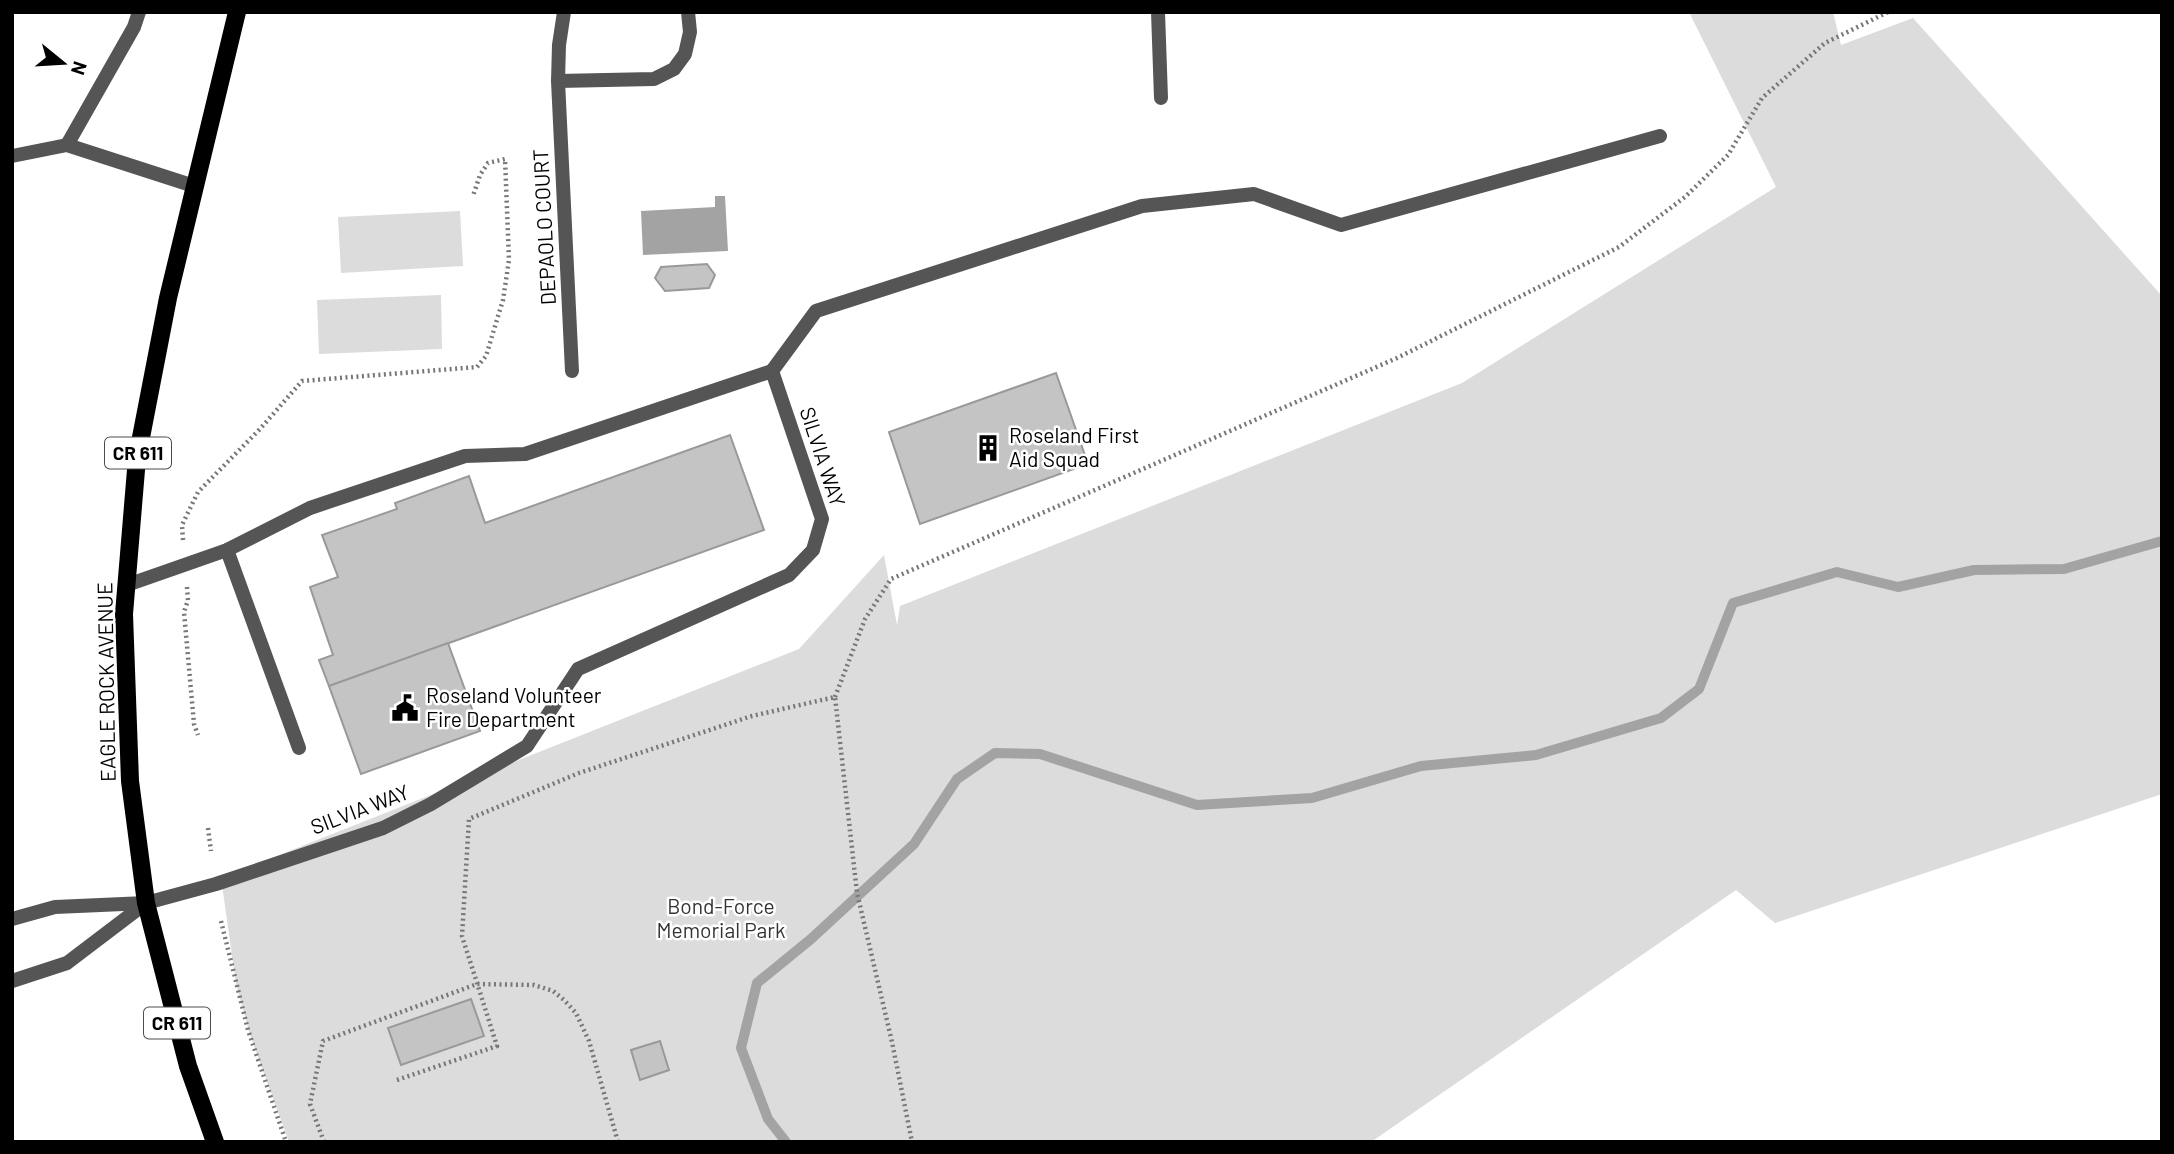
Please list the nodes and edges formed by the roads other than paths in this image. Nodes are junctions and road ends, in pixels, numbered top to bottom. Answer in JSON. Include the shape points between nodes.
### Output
{"nodes":[{"id":1,"x":139,"y":12,"type":"edge"},
{"id":2,"x":237,"y":12,"type":"edge"},
{"id":3,"x":564,"y":12,"type":"edge"},
{"id":4,"x":688,"y":12,"type":"edge"},
{"id":5,"x":1158,"y":12,"type":"edge"},
{"id":6,"x":558,"y":81,"type":"junction"},
{"id":7,"x":1161,"y":98,"type":"dead end"},
{"id":8,"x":1660,"y":136,"type":"dead end"},
{"id":9,"x":67,"y":145,"type":"junction"},
{"id":10,"x":12,"y":156,"type":"edge"},
{"id":11,"x":194,"y":186,"type":"junction"},
{"id":12,"x":572,"y":371,"type":"dead end"},
{"id":13,"x":772,"y":371,"type":"junction"},
{"id":14,"x":227,"y":550,"type":"junction"},
{"id":15,"x":127,"y":585,"type":"junction"},
{"id":16,"x":299,"y":748,"type":"dead end"},
{"id":17,"x":146,"y":903,"type":"junction"},
{"id":18,"x":12,"y":919,"type":"edge"},
{"id":19,"x":12,"y":981,"type":"edge"},
{"id":20,"x":215,"y":1142,"type":"edge"}],
"edges":[{"from":1,"to":9,"type":"street"},
{"from":2,"to":11,"type":"main road","name":"EAGLE ROCK AVENUE","number":"CR 611"},
{"from":3,"to":6,"type":"street","name":"DEPAOLO COURT"},
{"from":4,"to":6,"type":"street","via":[[685,54],[674,69],[654,79]]},
{"from":5,"to":7,"type":"street"},
{"from":6,"to":12,"type":"street","name":"DEPAOLO COURT"},
{"from":8,"to":13,"type":"street","via":[[1341,225],[1254,194],[1142,206],[816,311]]},
{"from":9,"to":10,"type":"street"},
{"from":9,"to":11,"type":"street"},
{"from":11,"to":15,"type":"main road","name":"EAGLE ROCK AVENUE","number":"CR 611","via":[[137,458]]},
{"from":13,"to":14,"type":"street","via":[[525,454],[465,456],[310,508]]},
{"from":13,"to":17,"type":"street","name":"SILVIA WAY","via":[[822,519],[813,550],[789,575],[578,669],[527,746],[431,804],[383,828]]},
{"from":14,"to":15,"type":"street"},
{"from":14,"to":16,"type":"street"},
{"from":15,"to":17,"type":"main road","name":"EAGLE ROCK AVENUE","number":"CR 611","via":[[130,781]]},
{"from":17,"to":18,"type":"street","via":[[55,906]]},
{"from":17,"to":19,"type":"street","via":[[67,963]]},
{"from":17,"to":20,"type":"main road","name":"EAGLE ROCK AVENUE","number":"CR 611","via":[[188,1066]]}]}
